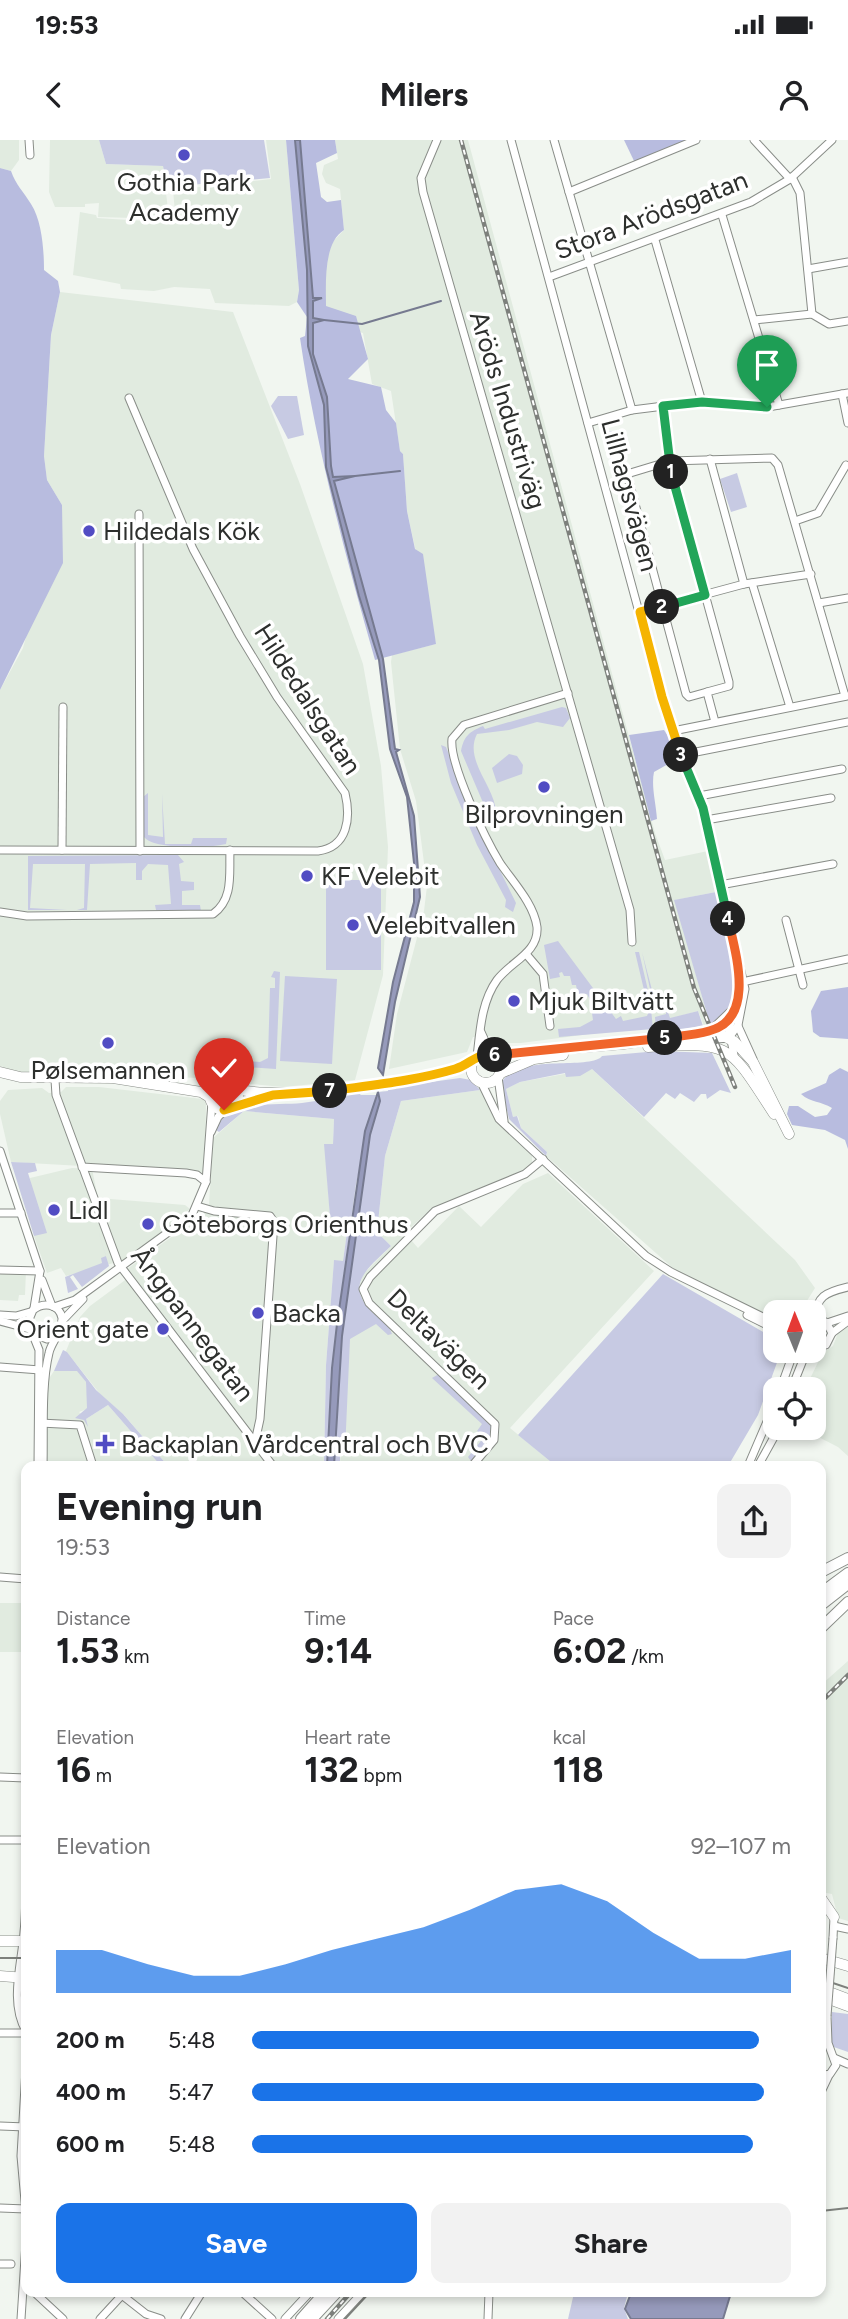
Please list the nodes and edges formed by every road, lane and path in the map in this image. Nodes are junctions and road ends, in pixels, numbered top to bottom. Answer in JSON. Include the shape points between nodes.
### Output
{"nodes":[{"id":1,"x":29,"y":140,"type":"edge"},
{"id":2,"x":437,"y":140,"type":"edge"},
{"id":3,"x":511,"y":140,"type":"edge"},
{"id":4,"x":554,"y":140,"type":"edge"},
{"id":5,"x":696,"y":140,"type":"edge"},
{"id":6,"x":754,"y":140,"type":"edge"},
{"id":7,"x":832,"y":140,"type":"edge"},
{"id":8,"x":30,"y":155,"type":"dead end"},
{"id":9,"x":791,"y":178,"type":"junction"},
{"id":10,"x":569,"y":192,"type":"junction"},
{"id":11,"x":722,"y":215,"type":"junction"},
{"id":12,"x":655,"y":240,"type":"junction"},
{"id":13,"x":848,"y":262,"type":"edge"},
{"id":14,"x":590,"y":264,"type":"junction"},
{"id":15,"x":808,"y":269,"type":"junction"},
{"id":16,"x":549,"y":276,"type":"junction"},
{"id":17,"x":812,"y":314,"type":"junction"},
{"id":18,"x":754,"y":320,"type":"junction"},
{"id":19,"x":848,"y":321,"type":"edge"},
{"id":20,"x":845,"y":393,"type":"edge"},
{"id":21,"x":129,"y":398,"type":"dead end"},
{"id":22,"x":702,"y":402,"type":"junction"},
{"id":23,"x":779,"y":405,"type":"junction"},
{"id":24,"x":663,"y":406,"type":"junction"},
{"id":25,"x":632,"y":410,"type":"junction"},
{"id":26,"x":588,"y":423,"type":"junction"},
{"id":27,"x":848,"y":423,"type":"edge"},
{"id":28,"x":710,"y":460,"type":"junction"},
{"id":29,"x":670,"y":461,"type":"junction"},
{"id":30,"x":846,"y":465,"type":"dead end"},
{"id":31,"x":139,"y":514,"type":"dead end"},
{"id":32,"x":795,"y":521,"type":"junction"},
{"id":33,"x":811,"y":574,"type":"junction"},
{"id":34,"x":748,"y":583,"type":"junction"},
{"id":35,"x":705,"y":595,"type":"junction"},
{"id":36,"x":848,"y":598,"type":"edge"},
{"id":37,"x":819,"y":603,"type":"junction"},
{"id":38,"x":663,"y":606,"type":"junction"},
{"id":39,"x":640,"y":612,"type":"junction"},
{"id":40,"x":707,"y":692,"type":"junction"},
{"id":41,"x":568,"y":693,"type":"junction"},
{"id":42,"x":847,"y":696,"type":"edge"},
{"id":43,"x":63,"y":707,"type":"dead end"},
{"id":44,"x":790,"y":707,"type":"junction"},
{"id":45,"x":715,"y":722,"type":"junction"},
{"id":46,"x":848,"y":722,"type":"edge"},
{"id":47,"x":673,"y":731,"type":"junction"},
{"id":48,"x":681,"y":755,"type":"junction"},
{"id":49,"x":842,"y":769,"type":"dead end"},
{"id":50,"x":699,"y":796,"type":"junction"},
{"id":51,"x":831,"y":798,"type":"dead end"},
{"id":52,"x":706,"y":820,"type":"junction"},
{"id":53,"x":0,"y":850,"type":"edge"},
{"id":54,"x":62,"y":850,"type":"junction"},
{"id":55,"x":230,"y":850,"type":"junction"},
{"id":56,"x":140,"y":851,"type":"junction"},
{"id":57,"x":833,"y":864,"type":"dead end"},
{"id":58,"x":720,"y":885,"type":"junction"},
{"id":59,"x":0,"y":912,"type":"edge"},
{"id":60,"x":786,"y":920,"type":"dead end"},
{"id":61,"x":632,"y":943,"type":"dead end"},
{"id":62,"x":526,"y":954,"type":"junction"},
{"id":63,"x":848,"y":959,"type":"edge"},
{"id":64,"x":799,"y":971,"type":"junction"},
{"id":65,"x":742,"y":982,"type":"junction"},
{"id":66,"x":803,"y":985,"type":"dead end"},
{"id":67,"x":737,"y":1003,"type":"junction"},
{"id":68,"x":738,"y":1025,"type":"junction"},
{"id":69,"x":550,"y":1026,"type":"dead end"},
{"id":70,"x":481,"y":1031,"type":"junction"},
{"id":71,"x":710,"y":1031,"type":"junction"},
{"id":72,"x":729,"y":1038,"type":"junction"},
{"id":73,"x":656,"y":1046,"type":"junction"},
{"id":74,"x":492,"y":1055,"type":"junction"},
{"id":75,"x":734,"y":1055,"type":"junction"},
{"id":76,"x":475,"y":1059,"type":"junction"},
{"id":77,"x":753,"y":1062,"type":"junction"},
{"id":78,"x":0,"y":1072,"type":"edge"},
{"id":79,"x":438,"y":1074,"type":"junction"},
{"id":80,"x":500,"y":1075,"type":"junction"},
{"id":81,"x":67,"y":1077,"type":"junction"},
{"id":82,"x":0,"y":1080,"type":"edge"},
{"id":83,"x":55,"y":1080,"type":"junction"},
{"id":84,"x":478,"y":1080,"type":"junction"},
{"id":85,"x":217,"y":1084,"type":"junction"},
{"id":86,"x":155,"y":1085,"type":"junction"},
{"id":87,"x":237,"y":1089,"type":"junction"},
{"id":88,"x":273,"y":1095,"type":"junction"},
{"id":89,"x":211,"y":1100,"type":"junction"},
{"id":90,"x":231,"y":1107,"type":"junction"},
{"id":91,"x":504,"y":1122,"type":"junction"},
{"id":92,"x":209,"y":1136,"type":"junction"},
{"id":93,"x":1,"y":1156,"type":"edge"},
{"id":94,"x":543,"y":1159,"type":"junction"},
{"id":95,"x":82,"y":1167,"type":"junction"},
{"id":96,"x":206,"y":1182,"type":"junction"},
{"id":97,"x":197,"y":1206,"type":"junction"},
{"id":98,"x":0,"y":1213,"type":"edge"},
{"id":99,"x":21,"y":1213,"type":"junction"},
{"id":100,"x":122,"y":1268,"type":"junction"},
{"id":101,"x":0,"y":1270,"type":"edge"},
{"id":102,"x":40,"y":1274,"type":"junction"},
{"id":103,"x":108,"y":1278,"type":"junction"},
{"id":104,"x":848,"y":1287,"type":"edge"},
{"id":105,"x":819,"y":1300,"type":"edge"},
{"id":106,"x":733,"y":1304,"type":"junction"},
{"id":107,"x":53,"y":1306,"type":"junction"},
{"id":108,"x":32,"y":1310,"type":"junction"},
{"id":109,"x":0,"y":1315,"type":"edge"},
{"id":110,"x":848,"y":1316,"type":"edge"},
{"id":111,"x":763,"y":1318,"type":"edge"},
{"id":112,"x":0,"y":1321,"type":"edge"},
{"id":113,"x":62,"y":1321,"type":"junction"},
{"id":114,"x":848,"y":1321,"type":"edge"},
{"id":115,"x":763,"y":1322,"type":"edge"},
{"id":116,"x":827,"y":1323,"type":"joint"},
{"id":117,"x":30,"y":1330,"type":"junction"},
{"id":118,"x":832,"y":1333,"type":"junction"},
{"id":119,"x":57,"y":1334,"type":"junction"},
{"id":120,"x":826,"y":1344,"type":"edge"},
{"id":121,"x":0,"y":1367,"type":"edge"},
{"id":122,"x":40,"y":1370,"type":"junction"},
{"id":123,"x":42,"y":1423,"type":"junction"},
{"id":124,"x":763,"y":1431,"type":"edge"},
{"id":125,"x":772,"y":1440,"type":"edge"},
{"id":126,"x":255,"y":1442,"type":"junction"},
{"id":127,"x":41,"y":1461,"type":"edge"},
{"id":128,"x":92,"y":1461,"type":"edge"},
{"id":129,"x":269,"y":1461,"type":"edge"},
{"id":130,"x":476,"y":1461,"type":"edge"},
{"id":131,"x":750,"y":1461,"type":"edge"},
{"id":132,"x":761,"y":1461,"type":"edge"},
{"id":133,"x":848,"y":1558,"type":"edge"},
{"id":134,"x":826,"y":1569,"type":"edge"},
{"id":135,"x":848,"y":1573,"type":"edge"},
{"id":136,"x":0,"y":1577,"type":"edge"},
{"id":137,"x":21,"y":1579,"type":"edge"},
{"id":138,"x":848,"y":1584,"type":"edge"},
{"id":139,"x":826,"y":1589,"type":"edge"},
{"id":140,"x":826,"y":1601,"type":"edge"},
{"id":141,"x":848,"y":1602,"type":"edge"},
{"id":142,"x":826,"y":1624,"type":"edge"},
{"id":143,"x":0,"y":1777,"type":"edge"},
{"id":144,"x":21,"y":1778,"type":"edge"},
{"id":145,"x":0,"y":1840,"type":"edge"},
{"id":146,"x":21,"y":1840,"type":"edge"},
{"id":147,"x":826,"y":1907,"type":"edge"},
{"id":148,"x":834,"y":1921,"type":"junction"},
{"id":149,"x":848,"y":1928,"type":"edge"},
{"id":150,"x":0,"y":1941,"type":"edge"},
{"id":151,"x":21,"y":1941,"type":"edge"},
{"id":152,"x":826,"y":1959,"type":"edge"},
{"id":153,"x":848,"y":1966,"type":"edge"},
{"id":154,"x":0,"y":1976,"type":"edge"},
{"id":155,"x":21,"y":1978,"type":"edge"},
{"id":156,"x":826,"y":1991,"type":"edge"},
{"id":157,"x":826,"y":1998,"type":"edge"},
{"id":158,"x":848,"y":1999,"type":"edge"},
{"id":159,"x":848,"y":2006,"type":"edge"},
{"id":160,"x":21,"y":2032,"type":"edge"},
{"id":161,"x":826,"y":2033,"type":"joint"},
{"id":162,"x":0,"y":2034,"type":"edge"},
{"id":163,"x":826,"y":2052,"type":"edge"},
{"id":164,"x":833,"y":2056,"type":"junction"},
{"id":165,"x":848,"y":2066,"type":"edge"},
{"id":166,"x":828,"y":2074,"type":"edge"},
{"id":167,"x":0,"y":2126,"type":"edge"},
{"id":168,"x":21,"y":2127,"type":"edge"},
{"id":169,"x":0,"y":2208,"type":"edge"},
{"id":170,"x":21,"y":2210,"type":"edge"},
{"id":171,"x":0,"y":2264,"type":"edge"},
{"id":172,"x":11,"y":2264,"type":"dead end"},
{"id":173,"x":24,"y":2297,"type":"edge"},
{"id":174,"x":39,"y":2297,"type":"edge"},
{"id":175,"x":118,"y":2297,"type":"edge"},
{"id":176,"x":124,"y":2297,"type":"edge"},
{"id":177,"x":199,"y":2297,"type":"edge"},
{"id":178,"x":248,"y":2297,"type":"edge"},
{"id":179,"x":305,"y":2297,"type":"edge"},
{"id":180,"x":321,"y":2297,"type":"edge"},
{"id":181,"x":332,"y":2297,"type":"edge"},
{"id":182,"x":358,"y":2297,"type":"edge"},
{"id":183,"x":489,"y":2297,"type":"edge"},
{"id":184,"x":147,"y":2317,"type":"edge"},
{"id":185,"x":21,"y":2319,"type":"edge"},
{"id":186,"x":63,"y":2319,"type":"edge"},
{"id":187,"x":100,"y":2319,"type":"edge"},
{"id":188,"x":161,"y":2319,"type":"edge"},
{"id":189,"x":184,"y":2319,"type":"edge"},
{"id":190,"x":272,"y":2319,"type":"edge"},
{"id":191,"x":285,"y":2319,"type":"edge"},
{"id":192,"x":301,"y":2319,"type":"edge"},
{"id":193,"x":312,"y":2319,"type":"edge"},
{"id":194,"x":338,"y":2319,"type":"edge"},
{"id":195,"x":488,"y":2319,"type":"edge"}],
"edges":[{"from":1,"to":8,"type":"street"},
{"from":2,"to":41,"type":"street","name":"Aröds Industriväg","via":[[421,178],[423,192]]},
{"from":3,"to":16,"type":"street","name":"Lillhagsvägen"},
{"from":4,"to":10,"type":"street"},
{"from":5,"to":10,"type":"street"},
{"from":6,"to":9,"type":"street"},
{"from":7,"to":9,"type":"street","name":"Stora Arödsgatan"},
{"from":9,"to":11,"type":"street","name":"Stora Arödsgatan"},
{"from":9,"to":15,"type":"street","via":[[799,186]]},
{"from":10,"to":14,"type":"street"},
{"from":11,"to":12,"type":"street","name":"Stora Arödsgatan"},
{"from":11,"to":18,"type":"street"},
{"from":12,"to":14,"type":"street","name":"Stora Arödsgatan"},
{"from":12,"to":22,"type":"street"},
{"from":13,"to":15,"type":"street"},
{"from":14,"to":16,"type":"street","name":"Stora Arödsgatan"},
{"from":14,"to":25,"type":"street"},
{"from":15,"to":17,"type":"street"},
{"from":16,"to":26,"type":"street","name":"Lillhagsvägen"},
{"from":17,"to":18,"type":"street"},
{"from":17,"to":19,"type":"street","via":[[829,324]]},
{"from":18,"to":23,"type":"street"},
{"from":20,"to":23,"type":"street"},
{"from":20,"to":27,"type":"street"},
{"from":21,"to":55,"type":"street","name":"Hildedalsgatan","via":[[206,574],[277,698],[346,799],[345,835],[330,848]]},
{"from":22,"to":23,"type":"street"},
{"from":22,"to":24,"type":"street"},
{"from":24,"to":25,"type":"street"},
{"from":24,"to":29,"type":"street"},
{"from":25,"to":26,"type":"street"},
{"from":26,"to":39,"type":"street","name":"Lillhagsvägen"},
{"from":28,"to":29,"type":"street"},
{"from":28,"to":32,"type":"street","via":[[776,459]]},
{"from":28,"to":34,"type":"street"},
{"from":29,"to":35,"type":"street"},
{"from":29,"to":38,"type":"street","via":[[627,474]]},
{"from":30,"to":32,"type":"street","via":[[818,513]]},
{"from":31,"to":56,"type":"street"},
{"from":32,"to":33,"type":"street"},
{"from":33,"to":34,"type":"street"},
{"from":33,"to":37,"type":"street"},
{"from":34,"to":35,"type":"street"},
{"from":34,"to":44,"type":"street"},
{"from":35,"to":38,"type":"street"},
{"from":35,"to":40,"type":"street","via":[[730,683]]},
{"from":36,"to":37,"type":"street"},
{"from":37,"to":42,"type":"street"},
{"from":38,"to":39,"type":"street"},
{"from":38,"to":40,"type":"street","via":[[686,694]]},
{"from":39,"to":47,"type":"street","name":"Lillhagsvägen"},
{"from":40,"to":45,"type":"street"},
{"from":41,"to":61,"type":"street","name":"Aröds Industriväg","via":[[630,910]]},
{"from":41,"to":62,"type":"street","via":[[464,725],[452,744],[461,779],[491,846],[535,919],[535,943]]},
{"from":42,"to":44,"type":"street"},
{"from":43,"to":54,"type":"street"},
{"from":44,"to":45,"type":"street"},
{"from":45,"to":47,"type":"street"},
{"from":46,"to":48,"type":"street"},
{"from":47,"to":48,"type":"street","name":"Lillhagsvägen"},
{"from":48,"to":50,"type":"street","name":"Lillhagsvägen"},
{"from":49,"to":50,"type":"street"},
{"from":50,"to":52,"type":"street","name":"Lillhagsvägen"},
{"from":51,"to":52,"type":"street"},
{"from":52,"to":58,"type":"street","name":"Lillhagsvägen"},
{"from":53,"to":54,"type":"street","name":"Hildedalsgatan"},
{"from":54,"to":56,"type":"street","name":"Hildedalsgatan"},
{"from":55,"to":56,"type":"street","name":"Hildedalsgatan"},
{"from":55,"to":59,"type":"street","via":[[228,894],[213,914],[27,916]]},
{"from":57,"to":58,"type":"street"},
{"from":58,"to":65,"type":"street","name":"Lillhagsvägen"},
{"from":60,"to":64,"type":"street"},
{"from":62,"to":69,"type":"street","via":[[543,974]]},
{"from":62,"to":70,"type":"street","via":[[507,968],[493,987]]},
{"from":63,"to":64,"type":"street"},
{"from":64,"to":65,"type":"street"},
{"from":64,"to":66,"type":"street"},
{"from":65,"to":67,"type":"street","name":"Lillhagsvägen"},
{"from":65,"to":68,"type":"street","name":"Lillhagsvägen","via":[[745,999]]},
{"from":67,"to":71,"type":"street","name":"Lillhagsvägen"},
{"from":67,"to":72,"type":"street","name":"Lillhagsvägen"},
{"from":68,"to":72,"type":"street","name":"Lillhagsvägen"},
{"from":68,"to":77,"type":"street","name":"Lillhagsvägen"},
{"from":70,"to":74,"type":"street"},
{"from":70,"to":76,"type":"street"},
{"from":71,"to":72,"type":"main road","name":"Lillhagsvägen"},
{"from":71,"to":74,"type":"main road"},
{"from":72,"to":73,"type":"street"},
{"from":72,"to":75,"type":"street","name":"Lillhagsvägen"},
{"from":72,"to":77,"type":"main road","name":"Lillhagsvägen"},
{"from":73,"to":75,"type":"main road","name":"Lillhagsvägen","via":[[715,1045]]},
{"from":73,"to":80,"type":"main road","via":[[534,1059]]},
{"from":74,"to":76,"type":"main road"},
{"from":74,"to":80,"type":"main road","via":[[500,1062]]},
{"from":75,"to":77,"type":"main road","name":"Lillhagsvägen","via":[[789,1133]]},
{"from":76,"to":79,"type":"main road"},
{"from":76,"to":84,"type":"main road","via":[[472,1068]]},
{"from":78,"to":81,"type":"main road"},
{"from":79,"to":84,"type":"main road"},
{"from":79,"to":88,"type":"main road"},
{"from":80,"to":84,"type":"main road","via":[[489,1083]]},
{"from":80,"to":91,"type":"street"},
{"from":81,"to":83,"type":"main road"},
{"from":81,"to":86,"type":"main road"},
{"from":82,"to":83,"type":"main road"},
{"from":83,"to":95,"type":"street","name":"Ångpannegatan","via":[[55,1095]]},
{"from":84,"to":91,"type":"street"},
{"from":85,"to":86,"type":"main road"},
{"from":85,"to":87,"type":"main road","via":[[228,1082]]},
{"from":85,"to":89,"type":"main road"},
{"from":86,"to":89,"type":"main road","via":[[201,1091]]},
{"from":87,"to":88,"type":"main road"},
{"from":87,"to":90,"type":"main road"},
{"from":88,"to":90,"type":"main road"},
{"from":89,"to":90,"type":"main road","via":[[219,1109]]},
{"from":89,"to":92,"type":"street"},
{"from":90,"to":92,"type":"street","via":[[214,1122]]},
{"from":91,"to":94,"type":"street"},
{"from":92,"to":96,"type":"street"},
{"from":93,"to":99,"type":"street"},
{"from":94,"to":106,"type":"street","via":[[646,1256]]},
{"from":94,"to":130,"type":"street","name":"Deltavägen","via":[[525,1174],[431,1214],[363,1289],[369,1303],[495,1424],[494,1440]]},
{"from":95,"to":96,"type":"street","via":[[186,1173]]},
{"from":95,"to":100,"type":"street","name":"Ångpannegatan","via":[[110,1250]]},
{"from":96,"to":97,"type":"street"},
{"from":97,"to":100,"type":"street","via":[[187,1220]]},
{"from":97,"to":126,"type":"street","via":[[273,1218]]},
{"from":98,"to":99,"type":"street"},
{"from":99,"to":102,"type":"street"},
{"from":100,"to":103,"type":"street"},
{"from":100,"to":126,"type":"street","name":"Ångpannegatan"},
{"from":101,"to":102,"type":"street"},
{"from":102,"to":107,"type":"street"},
{"from":102,"to":108,"type":"street"},
{"from":103,"to":107,"type":"street","via":[[75,1300]]},
{"from":103,"to":113,"type":"street"},
{"from":104,"to":105,"type":"street","via":[[828,1292]]},
{"from":106,"to":111,"type":"street"},
{"from":106,"to":115,"type":"street"},
{"from":107,"to":108,"type":"street","via":[[43,1304]]},
{"from":107,"to":113,"type":"street"},
{"from":108,"to":109,"type":"street"},
{"from":108,"to":117,"type":"street"},
{"from":110,"to":116,"type":"street"},
{"from":112,"to":117,"type":"street"},
{"from":113,"to":119,"type":"street"},
{"from":114,"to":118,"type":"street"},
{"from":116,"to":118,"type":"street"},
{"from":117,"to":119,"type":"street","via":[[45,1339]]},
{"from":117,"to":122,"type":"street","via":[[39,1350]]},
{"from":118,"to":120,"type":"street"},
{"from":119,"to":123,"type":"street","via":[[48,1356]]},
{"from":121,"to":122,"type":"street"},
{"from":122,"to":123,"type":"street"},
{"from":123,"to":127,"type":"street"},
{"from":123,"to":128,"type":"street","via":[[80,1425]]},
{"from":124,"to":131,"type":"street"},
{"from":125,"to":132,"type":"street"},
{"from":126,"to":129,"type":"street","name":"Ångpannegatan"},
{"from":133,"to":134,"type":"highway"},
{"from":135,"to":139,"type":"highway"},
{"from":136,"to":137,"type":"street"},
{"from":138,"to":140,"type":"highway"},
{"from":141,"to":142,"type":"highway"},
{"from":143,"to":144,"type":"street"},
{"from":145,"to":146,"type":"street"},
{"from":147,"to":148,"type":"main road"},
{"from":148,"to":149,"type":"street"},
{"from":148,"to":161,"type":"street","bridge":true},
{"from":150,"to":151,"type":"main road"},
{"from":152,"to":153,"type":"main road"},
{"from":154,"to":155,"type":"main road"},
{"from":156,"to":158,"type":"main road"},
{"from":157,"to":159,"type":"main road"},
{"from":160,"to":162,"type":"street"},
{"from":161,"to":164,"type":"street"},
{"from":163,"to":164,"type":"street"},
{"from":164,"to":165,"type":"street"},
{"from":164,"to":166,"type":"street"},
{"from":165,"to":166,"type":"street"},
{"from":167,"to":168,"type":"street"},
{"from":169,"to":170,"type":"street"},
{"from":171,"to":172,"type":"street"},
{"from":173,"to":185,"type":"street"},
{"from":174,"to":186,"type":"street"},
{"from":175,"to":187,"type":"street"},
{"from":176,"to":184,"type":"street"},
{"from":177,"to":189,"type":"street"},
{"from":178,"to":190,"type":"street"},
{"from":179,"to":191,"type":"street"},
{"from":180,"to":192,"type":"highway"},
{"from":181,"to":193,"type":"highway"},
{"from":182,"to":194,"type":"street"},
{"from":183,"to":195,"type":"street"},
{"from":184,"to":188,"type":"street"}]}
